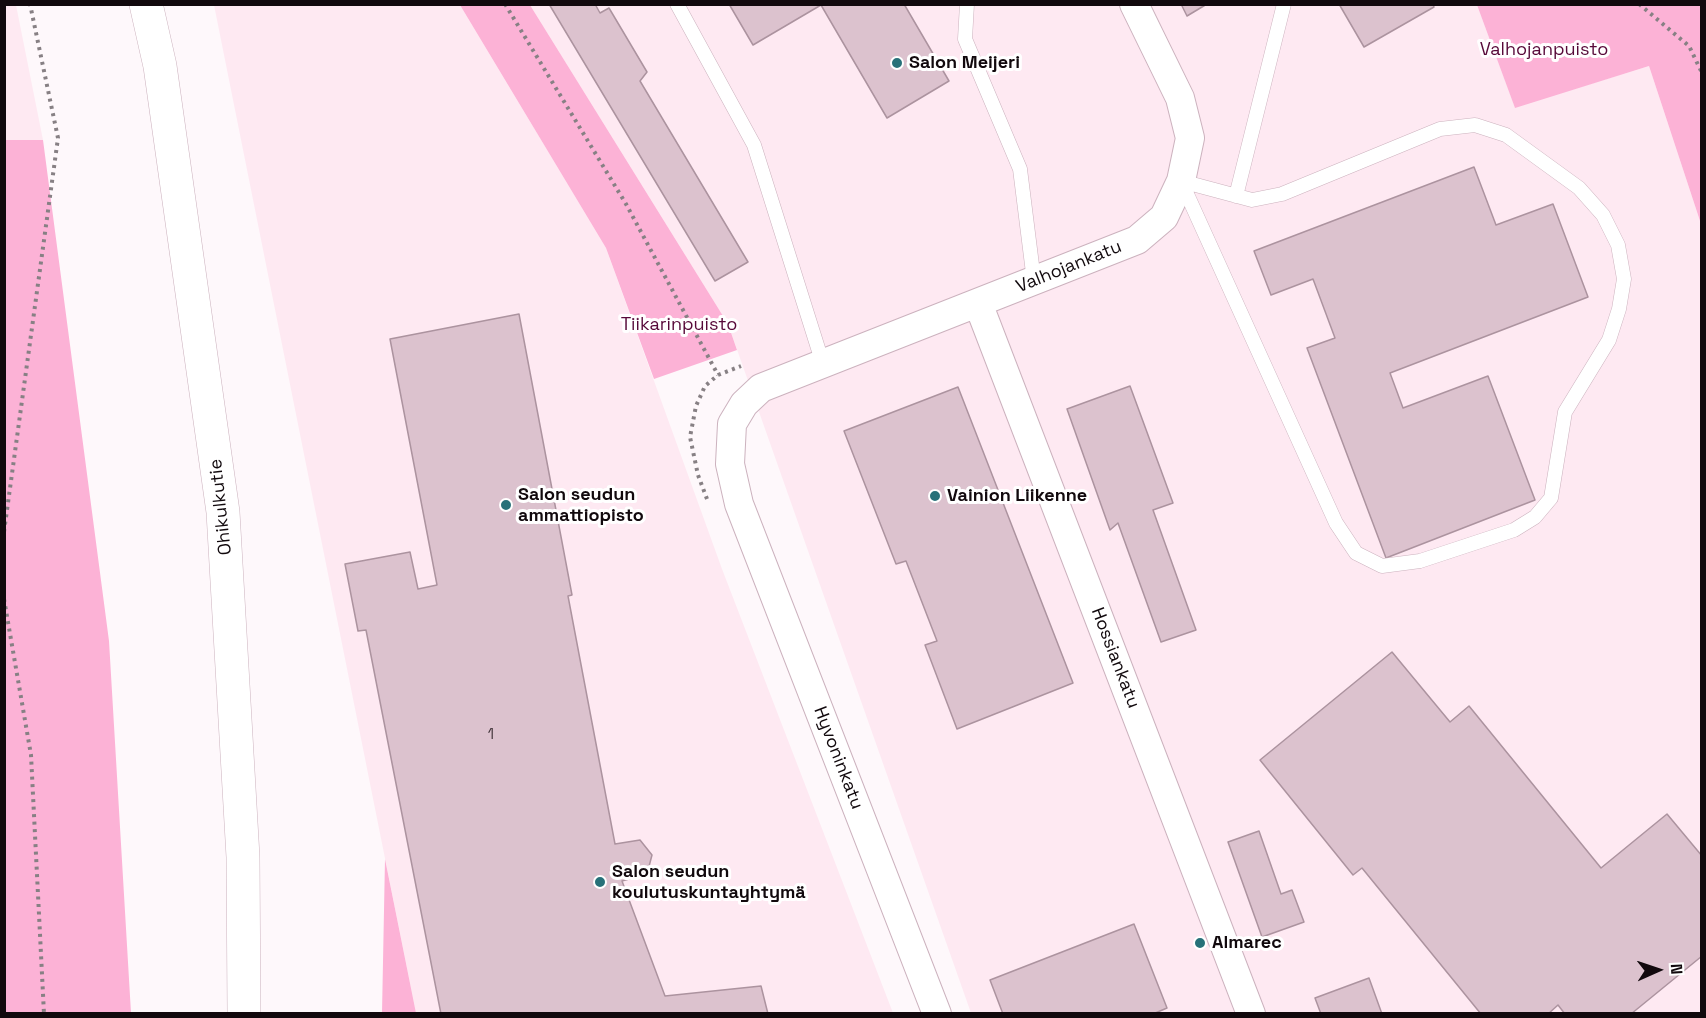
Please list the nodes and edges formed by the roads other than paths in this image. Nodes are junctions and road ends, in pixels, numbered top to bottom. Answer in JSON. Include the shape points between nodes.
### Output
{"nodes":[{"id":1,"x":146,"y":4,"type":"edge"},
{"id":2,"x":677,"y":4,"type":"edge"},
{"id":3,"x":967,"y":4,"type":"edge"},
{"id":4,"x":1134,"y":4,"type":"edge"},
{"id":5,"x":1284,"y":4,"type":"edge"},
{"id":6,"x":1181,"y":181,"type":"junction"},
{"id":7,"x":1236,"y":196,"type":"junction"},
{"id":8,"x":1034,"y":281,"type":"junction"},
{"id":9,"x":978,"y":303,"type":"junction"},
{"id":10,"x":824,"y":364,"type":"junction"},
{"id":11,"x":738,"y":504,"type":"joint"},
{"id":12,"x":244,"y":1014,"type":"edge"},
{"id":13,"x":937,"y":1014,"type":"edge"},
{"id":14,"x":1251,"y":1014,"type":"edge"}],
"edges":[{"from":1,"to":12,"type":"main road","name":"Ohikulkutie","via":[[160,66],[224,512],[243,857]]},
{"from":2,"to":10,"type":"lane","via":[[754,145]]},
{"from":3,"to":8,"type":"lane","via":[[966,39],[1020,169]]},
{"from":4,"to":6,"type":"street","name":"Valhojankatu","via":[[1180,98],[1190,138]]},
{"from":5,"to":7,"type":"lane"},
{"from":6,"to":7,"type":"lane"},
{"from":6,"to":7,"type":"lane","via":[[1336,523],[1356,554],[1382,566],[1420,561],[1515,530],[1535,517],[1551,498],[1565,412],[1609,340],[1624,279],[1618,245],[1603,215],[1579,188],[1506,135],[1474,125],[1440,129],[1282,194],[1252,200]]},
{"from":6,"to":8,"type":"street","name":"Valhojankatu","via":[[1164,217],[1137,240]]},
{"from":8,"to":9,"type":"street","name":"Valhojankatu"},
{"from":9,"to":10,"type":"street","name":"Valhojankatu"},
{"from":9,"to":14,"type":"street","name":"Hossiankatu"},
{"from":10,"to":11,"type":"street","name":"Valhojankatu","via":[[761,388],[744,404],[732,424],[730,464]]},
{"from":11,"to":13,"type":"street","name":"Hyvoninkatu"}]}
